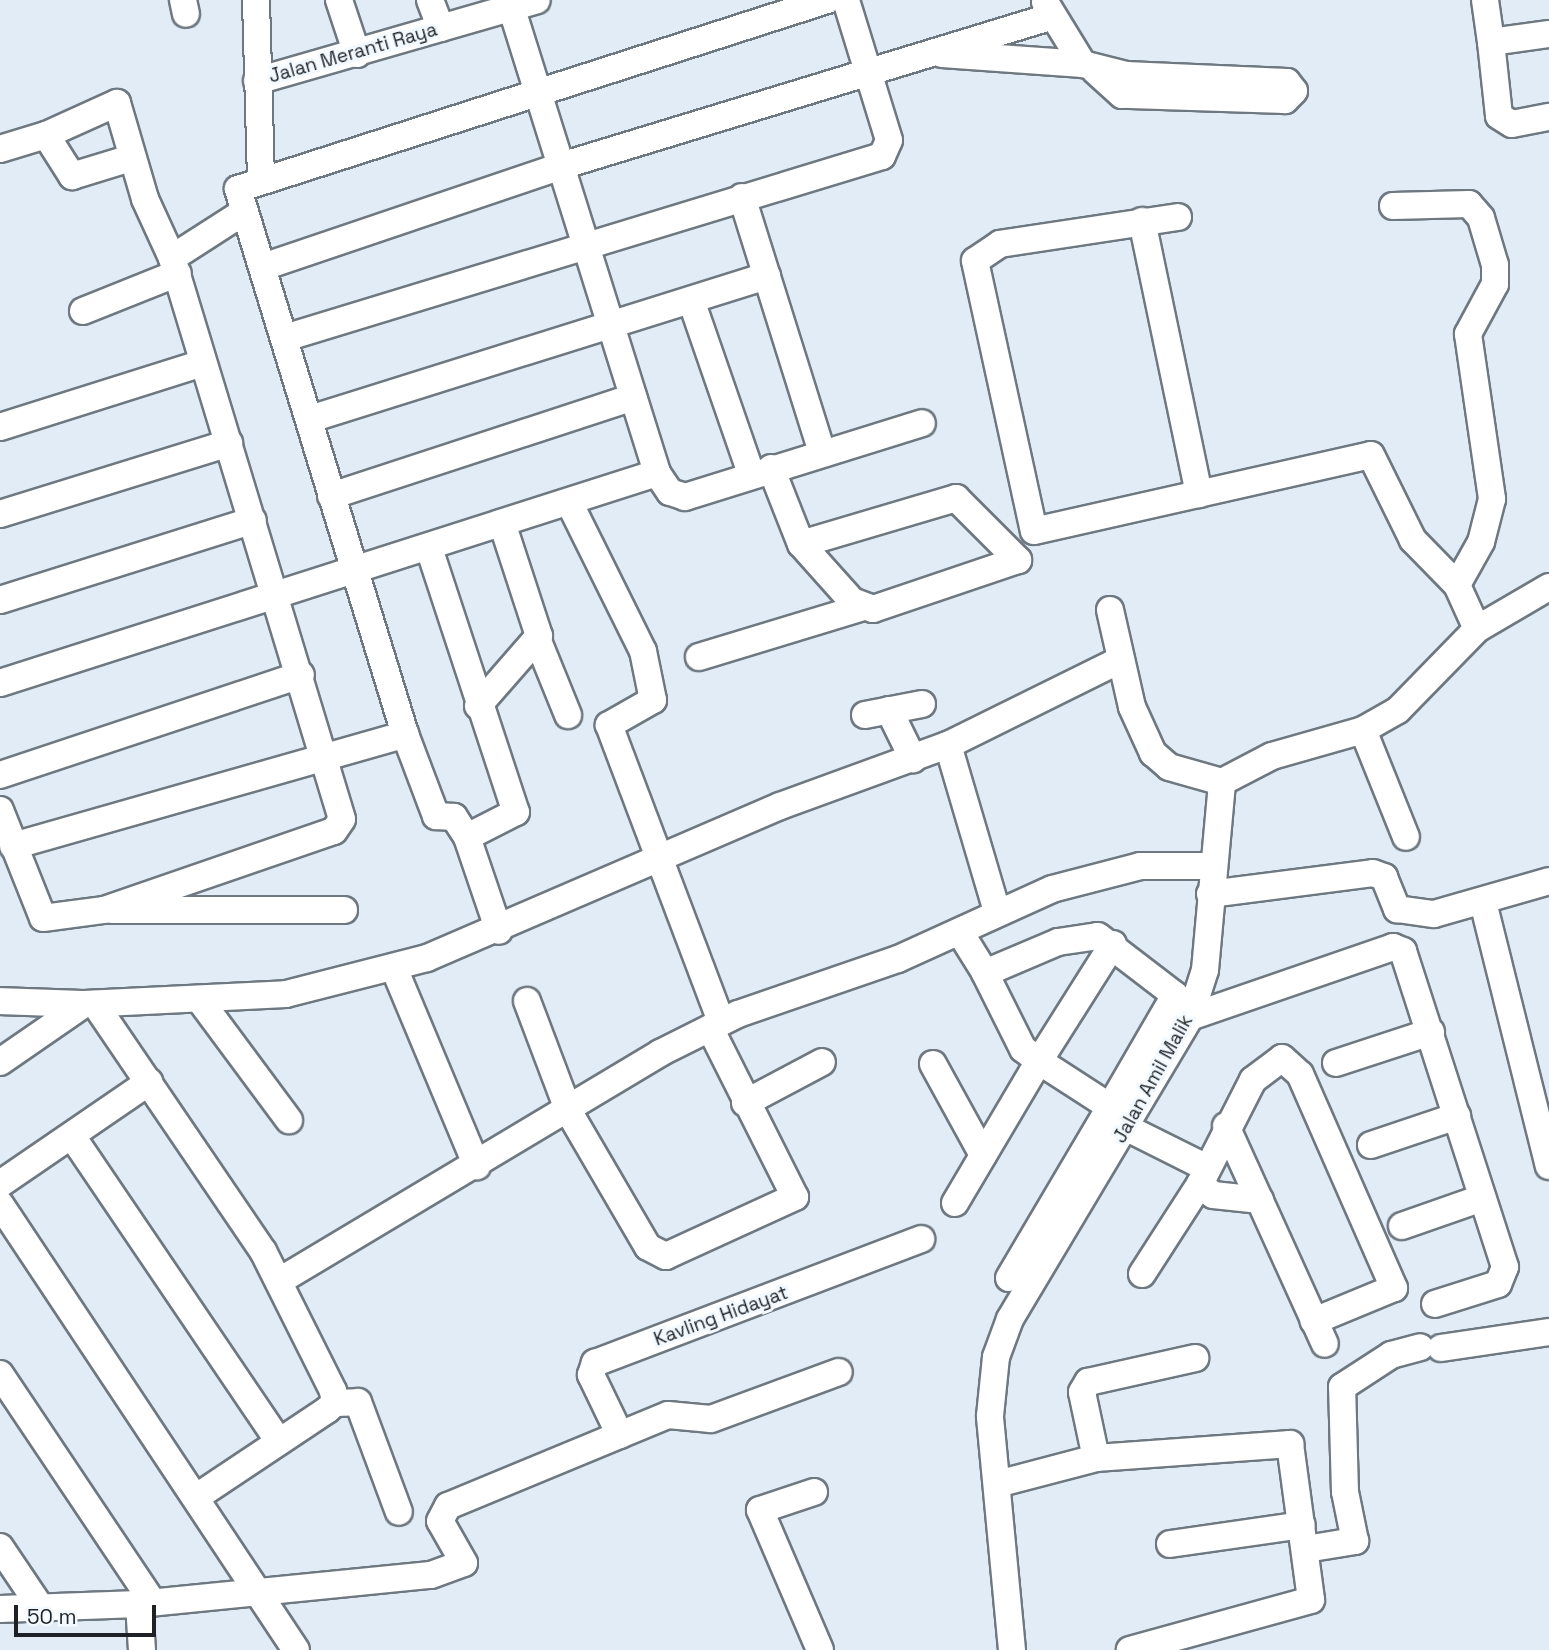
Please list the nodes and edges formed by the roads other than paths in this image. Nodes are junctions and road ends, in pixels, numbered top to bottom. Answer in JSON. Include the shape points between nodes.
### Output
{"nodes":[{"id":1,"x":256,"y":0,"type":"edge"},
{"id":2,"x":339,"y":0,"type":"edge"},
{"id":3,"x":430,"y":0,"type":"edge"},
{"id":4,"x":537,"y":0,"type":"edge"},
{"id":5,"x":827,"y":0,"type":"edge"},
{"id":6,"x":846,"y":0,"type":"edge"},
{"id":7,"x":1485,"y":0,"type":"edge"},
{"id":8,"x":510,"y":4,"type":"edge"},
{"id":9,"x":1047,"y":9,"type":"edge"},
{"id":10,"x":440,"y":28,"type":"junction"},
{"id":11,"x":1549,"y":34,"type":"edge"},
{"id":12,"x":1491,"y":42,"type":"junction"},
{"id":13,"x":936,"y":53,"type":"junction"},
{"id":14,"x":357,"y":54,"type":"junction"},
{"id":15,"x":1089,"y":67,"type":"junction"},
{"id":16,"x":870,"y":73,"type":"junction"},
{"id":17,"x":257,"y":80,"type":"junction"},
{"id":18,"x":537,"y":90,"type":"junction"},
{"id":19,"x":1549,"y":117,"type":"edge"},
{"id":20,"x":46,"y":135,"type":"junction"},
{"id":21,"x":0,"y":149,"type":"edge"},
{"id":22,"x":131,"y":158,"type":"junction"},
{"id":23,"x":561,"y":166,"type":"junction"},
{"id":24,"x":261,"y":179,"type":"junction"},
{"id":25,"x":742,"y":197,"type":"junction"},
{"id":26,"x":1393,"y":206,"type":"dead end"},
{"id":27,"x":242,"y":213,"type":"junction"},
{"id":28,"x":1178,"y":217,"type":"dead end"},
{"id":29,"x":1142,"y":221,"type":"junction"},
{"id":30,"x":586,"y":246,"type":"junction"},
{"id":31,"x":175,"y":265,"type":"junction"},
{"id":32,"x":263,"y":267,"type":"junction"},
{"id":33,"x":767,"y":276,"type":"junction"},
{"id":34,"x":691,"y":300,"type":"junction"},
{"id":35,"x":83,"y":311,"type":"dead end"},
{"id":36,"x":611,"y":326,"type":"junction"},
{"id":37,"x":288,"y":337,"type":"junction"},
{"id":38,"x":203,"y":363,"type":"junction"},
{"id":39,"x":634,"y":397,"type":"junction"},
{"id":40,"x":310,"y":419,"type":"junction"},
{"id":41,"x":922,"y":423,"type":"dead end"},
{"id":42,"x":0,"y":427,"type":"edge"},
{"id":43,"x":229,"y":443,"type":"junction"},
{"id":44,"x":822,"y":452,"type":"junction"},
{"id":45,"x":761,"y":471,"type":"junction"},
{"id":46,"x":657,"y":472,"type":"junction"},
{"id":47,"x":1199,"y":494,"type":"junction"},
{"id":48,"x":331,"y":496,"type":"junction"},
{"id":49,"x":569,"y":502,"type":"junction"},
{"id":50,"x":0,"y":514,"type":"edge"},
{"id":51,"x":253,"y":520,"type":"junction"},
{"id":52,"x":502,"y":523,"type":"junction"},
{"id":53,"x":801,"y":544,"type":"junction"},
{"id":54,"x":429,"y":548,"type":"junction"},
{"id":55,"x":353,"y":573,"type":"junction"},
{"id":56,"x":1457,"y":585,"type":"junction"},
{"id":57,"x":1549,"y":587,"type":"edge"},
{"id":58,"x":277,"y":599,"type":"junction"},
{"id":59,"x":0,"y":600,"type":"edge"},
{"id":60,"x":860,"y":608,"type":"junction"},
{"id":61,"x":1110,"y":610,"type":"dead end"},
{"id":62,"x":1477,"y":629,"type":"junction"},
{"id":63,"x":538,"y":641,"type":"junction"},
{"id":64,"x":699,"y":657,"type":"dead end"},
{"id":65,"x":1120,"y":660,"type":"junction"},
{"id":66,"x":301,"y":675,"type":"junction"},
{"id":67,"x":0,"y":683,"type":"edge"},
{"id":68,"x":922,"y":704,"type":"dead end"},
{"id":69,"x":478,"y":706,"type":"junction"},
{"id":70,"x":568,"y":715,"type":"dead end"},
{"id":71,"x":1363,"y":730,"type":"junction"},
{"id":72,"x":405,"y":734,"type":"junction"},
{"id":73,"x":948,"y":745,"type":"junction"},
{"id":74,"x":327,"y":755,"type":"junction"},
{"id":75,"x":913,"y":759,"type":"junction"},
{"id":76,"x":0,"y":775,"type":"edge"},
{"id":77,"x":1222,"y":782,"type":"junction"},
{"id":78,"x":0,"y":810,"type":"edge"},
{"id":79,"x":467,"y":837,"type":"junction"},
{"id":80,"x":1406,"y":837,"type":"dead end"},
{"id":81,"x":13,"y":846,"type":"junction"},
{"id":82,"x":657,"y":859,"type":"junction"},
{"id":83,"x":1212,"y":866,"type":"junction"},
{"id":84,"x":1549,"y":881,"type":"edge"},
{"id":85,"x":1210,"y":894,"type":"junction"},
{"id":86,"x":1483,"y":902,"type":"junction"},
{"id":87,"x":104,"y":910,"type":"junction"},
{"id":88,"x":344,"y":910,"type":"dead end"},
{"id":89,"x":997,"y":912,"type":"junction"},
{"id":90,"x":499,"y":931,"type":"junction"},
{"id":91,"x":967,"y":942,"type":"dead end"},
{"id":92,"x":1113,"y":943,"type":"junction"},
{"id":93,"x":394,"y":968,"type":"junction"},
{"id":94,"x":985,"y":974,"type":"junction"},
{"id":95,"x":1175,"y":995,"type":"junction"},
{"id":96,"x":199,"y":999,"type":"junction"},
{"id":97,"x":0,"y":1001,"type":"edge"},
{"id":98,"x":527,"y":1001,"type":"dead end"},
{"id":99,"x":89,"y":1004,"type":"junction"},
{"id":100,"x":1190,"y":1017,"type":"junction"},
{"id":101,"x":715,"y":1025,"type":"junction"},
{"id":102,"x":1431,"y":1032,"type":"junction"},
{"id":103,"x":1039,"y":1061,"type":"junction"},
{"id":104,"x":0,"y":1062,"type":"edge"},
{"id":105,"x":822,"y":1062,"type":"dead end"},
{"id":106,"x":1336,"y":1063,"type":"dead end"},
{"id":107,"x":933,"y":1064,"type":"dead end"},
{"id":108,"x":149,"y":1082,"type":"junction"},
{"id":109,"x":745,"y":1103,"type":"junction"},
{"id":110,"x":1110,"y":1107,"type":"junction"},
{"id":111,"x":569,"y":1112,"type":"junction"},
{"id":112,"x":1457,"y":1116,"type":"junction"},
{"id":113,"x":289,"y":1120,"type":"dead end"},
{"id":114,"x":1226,"y":1126,"type":"junction"},
{"id":115,"x":1127,"y":1128,"type":"junction"},
{"id":116,"x":1545,"y":1128,"type":"edge"},
{"id":117,"x":72,"y":1136,"type":"junction"},
{"id":118,"x":1371,"y":1145,"type":"dead end"},
{"id":119,"x":983,"y":1155,"type":"junction"},
{"id":120,"x":477,"y":1166,"type":"junction"},
{"id":121,"x":1549,"y":1166,"type":"edge"},
{"id":122,"x":1203,"y":1176,"type":"junction"},
{"id":123,"x":0,"y":1184,"type":"edge"},
{"id":124,"x":1482,"y":1198,"type":"junction"},
{"id":125,"x":1260,"y":1200,"type":"junction"},
{"id":126,"x":955,"y":1203,"type":"dead end"},
{"id":127,"x":0,"y":1204,"type":"edge"},
{"id":128,"x":1402,"y":1226,"type":"dead end"},
{"id":129,"x":921,"y":1239,"type":"dead end"},
{"id":130,"x":1142,"y":1274,"type":"dead end"},
{"id":131,"x":1009,"y":1278,"type":"dead end"},
{"id":132,"x":281,"y":1280,"type":"junction"},
{"id":133,"x":1435,"y":1304,"type":"dead end"},
{"id":134,"x":1549,"y":1332,"type":"edge"},
{"id":135,"x":1195,"y":1358,"type":"dead end"},
{"id":136,"x":839,"y":1372,"type":"dead end"},
{"id":137,"x":0,"y":1374,"type":"edge"},
{"id":138,"x":335,"y":1403,"type":"junction"},
{"id":139,"x":620,"y":1434,"type":"junction"},
{"id":140,"x":279,"y":1442,"type":"junction"},
{"id":141,"x":1096,"y":1458,"type":"junction"},
{"id":142,"x":1001,"y":1483,"type":"junction"},
{"id":143,"x":814,"y":1492,"type":"dead end"},
{"id":144,"x":198,"y":1496,"type":"junction"},
{"id":145,"x":399,"y":1512,"type":"dead end"},
{"id":146,"x":1304,"y":1537,"type":"junction"},
{"id":147,"x":1170,"y":1545,"type":"dead end"},
{"id":148,"x":0,"y":1547,"type":"edge"},
{"id":149,"x":262,"y":1592,"type":"junction"},
{"id":150,"x":146,"y":1602,"type":"junction"},
{"id":151,"x":41,"y":1608,"type":"junction"},
{"id":152,"x":0,"y":1609,"type":"edge"},
{"id":153,"x":1195,"y":1640,"type":"edge"},
{"id":154,"x":142,"y":1650,"type":"edge"},
{"id":155,"x":296,"y":1650,"type":"edge"},
{"id":156,"x":820,"y":1650,"type":"edge"},
{"id":157,"x":1012,"y":1650,"type":"edge"},
{"id":158,"x":1130,"y":1650,"type":"edge"}],
"edges":[{"from":1,"to":17,"type":"street"},
{"from":2,"to":14,"type":"street"},
{"from":3,"to":10,"type":"street"},
{"from":4,"to":8,"type":"street","name":"Jalan Meranti Raya"},
{"from":5,"to":18,"type":"street"},
{"from":6,"to":16,"type":"street"},
{"from":7,"to":12,"type":"street"},
{"from":8,"to":10,"type":"street","name":"Jalan Meranti Raya"},
{"from":8,"to":18,"type":"street"},
{"from":9,"to":13,"type":"street"},
{"from":9,"to":15,"type":"street"},
{"from":10,"to":14,"type":"street","name":"Jalan Meranti Raya"},
{"from":11,"to":12,"type":"street"},
{"from":12,"to":19,"type":"street","via":[[1499,116],[1512,124]]},
{"from":13,"to":15,"type":"street"},
{"from":13,"to":16,"type":"street"},
{"from":14,"to":17,"type":"street","name":"Jalan Meranti Raya"},
{"from":15,"to":15,"type":"street","via":[[1287,82],[1294,91],[1285,100],[1122,94]]},
{"from":16,"to":23,"type":"street"},
{"from":16,"to":25,"type":"street","via":[[889,140],[882,156]]},
{"from":17,"to":24,"type":"street","name":"Jalan Meranti Raya"},
{"from":18,"to":23,"type":"street"},
{"from":18,"to":24,"type":"street"},
{"from":20,"to":21,"type":"street"},
{"from":20,"to":22,"type":"street","via":[[70,176]]},
{"from":20,"to":22,"type":"street","via":[[117,103]]},
{"from":22,"to":31,"type":"street"},
{"from":23,"to":30,"type":"street"},
{"from":23,"to":32,"type":"street"},
{"from":24,"to":27,"type":"street","via":[[239,187]]},
{"from":25,"to":30,"type":"street"},
{"from":25,"to":33,"type":"street"},
{"from":26,"to":56,"type":"street","via":[[1468,204],[1481,218],[1495,265],[1495,284],[1468,334],[1490,519]]},
{"from":27,"to":31,"type":"street"},
{"from":27,"to":32,"type":"street"},
{"from":28,"to":29,"type":"street"},
{"from":29,"to":47,"type":"street"},
{"from":29,"to":47,"type":"street","via":[[1000,244],[975,261],[973,274],[1034,531]]},
{"from":30,"to":36,"type":"street"},
{"from":30,"to":37,"type":"street"},
{"from":31,"to":35,"type":"street"},
{"from":31,"to":38,"type":"street"},
{"from":32,"to":37,"type":"street"},
{"from":33,"to":34,"type":"street"},
{"from":33,"to":44,"type":"street"},
{"from":34,"to":36,"type":"street"},
{"from":34,"to":45,"type":"street"},
{"from":36,"to":39,"type":"street"},
{"from":36,"to":40,"type":"street"},
{"from":37,"to":40,"type":"street"},
{"from":38,"to":42,"type":"street"},
{"from":38,"to":43,"type":"street"},
{"from":39,"to":46,"type":"street"},
{"from":39,"to":48,"type":"street"},
{"from":40,"to":48,"type":"street"},
{"from":41,"to":44,"type":"street"},
{"from":43,"to":50,"type":"street"},
{"from":43,"to":51,"type":"street"},
{"from":44,"to":45,"type":"street"},
{"from":45,"to":46,"type":"street","via":[[685,497],[670,492]]},
{"from":45,"to":53,"type":"street"},
{"from":46,"to":49,"type":"street"},
{"from":47,"to":56,"type":"street","via":[[1371,455],[1413,540]]},
{"from":48,"to":55,"type":"street"},
{"from":49,"to":52,"type":"street"},
{"from":49,"to":82,"type":"street","via":[[629,613],[664,693],[609,725]]},
{"from":51,"to":58,"type":"street"},
{"from":51,"to":59,"type":"street"},
{"from":52,"to":54,"type":"street"},
{"from":52,"to":63,"type":"street"},
{"from":53,"to":60,"type":"street"},
{"from":53,"to":60,"type":"street","via":[[956,498],[1018,560]]},
{"from":54,"to":55,"type":"street"},
{"from":54,"to":69,"type":"street"},
{"from":55,"to":58,"type":"street"},
{"from":55,"to":72,"type":"street"},
{"from":56,"to":62,"type":"street"},
{"from":57,"to":62,"type":"street"},
{"from":58,"to":66,"type":"street"},
{"from":58,"to":67,"type":"street"},
{"from":60,"to":64,"type":"street"},
{"from":61,"to":65,"type":"street"},
{"from":62,"to":71,"type":"street","via":[[1418,693]]},
{"from":63,"to":69,"type":"street"},
{"from":63,"to":70,"type":"street"},
{"from":65,"to":73,"type":"street"},
{"from":65,"to":77,"type":"street","via":[[1132,707],[1160,763]]},
{"from":66,"to":74,"type":"street"},
{"from":66,"to":76,"type":"street"},
{"from":68,"to":75,"type":"street","via":[[877,713]]},
{"from":69,"to":79,"type":"street","via":[[516,812]]},
{"from":71,"to":77,"type":"street","via":[[1272,757]]},
{"from":71,"to":80,"type":"street"},
{"from":72,"to":74,"type":"street"},
{"from":72,"to":79,"type":"street","via":[[436,816],[454,817]]},
{"from":73,"to":75,"type":"street"},
{"from":73,"to":89,"type":"street"},
{"from":74,"to":81,"type":"street"},
{"from":74,"to":87,"type":"street","via":[[343,811],[334,831]]},
{"from":75,"to":82,"type":"street"},
{"from":77,"to":83,"type":"street","name":"Jalan Amil Malik"},
{"from":78,"to":81,"type":"street"},
{"from":79,"to":90,"type":"street"},
{"from":81,"to":87,"type":"street","via":[[43,918]]},
{"from":82,"to":90,"type":"street"},
{"from":82,"to":101,"type":"street"},
{"from":83,"to":85,"type":"street","name":"Jalan Amil Malik"},
{"from":83,"to":89,"type":"street","via":[[1140,866]]},
{"from":84,"to":86,"type":"street"},
{"from":85,"to":86,"type":"street","via":[[1373,873],[1384,877],[1397,909],[1414,915]]},
{"from":85,"to":100,"type":"street","name":"Jalan Amil Malik","via":[[1205,970]]},
{"from":86,"to":116,"type":"street"},
{"from":87,"to":88,"type":"street","via":[[158,915]]},
{"from":89,"to":101,"type":"street","via":[[898,959]]},
{"from":90,"to":93,"type":"street"},
{"from":91,"to":94,"type":"street"},
{"from":92,"to":94,"type":"street","via":[[1080,936]]},
{"from":92,"to":95,"type":"street"},
{"from":92,"to":103,"type":"street"},
{"from":93,"to":96,"type":"street","via":[[286,994]]},
{"from":93,"to":120,"type":"street"},
{"from":94,"to":103,"type":"street","via":[[1024,1049]]},
{"from":95,"to":100,"type":"street"},
{"from":95,"to":110,"type":"street"},
{"from":96,"to":99,"type":"street"},
{"from":96,"to":113,"type":"street"},
{"from":97,"to":99,"type":"street"},
{"from":98,"to":111,"type":"street"},
{"from":99,"to":104,"type":"street"},
{"from":99,"to":108,"type":"street"},
{"from":100,"to":102,"type":"street","via":[[1398,948],[1408,957]]},
{"from":100,"to":115,"type":"street","name":"Jalan Amil Malik"},
{"from":101,"to":109,"type":"street"},
{"from":101,"to":111,"type":"street"},
{"from":102,"to":106,"type":"street"},
{"from":102,"to":112,"type":"street"},
{"from":103,"to":110,"type":"street"},
{"from":103,"to":119,"type":"street"},
{"from":105,"to":109,"type":"street"},
{"from":107,"to":119,"type":"street"},
{"from":108,"to":117,"type":"street"},
{"from":108,"to":132,"type":"street"},
{"from":109,"to":111,"type":"street","via":[[795,1197],[666,1256],[648,1247]]},
{"from":110,"to":131,"type":"street"},
{"from":111,"to":120,"type":"street"},
{"from":112,"to":118,"type":"street"},
{"from":112,"to":124,"type":"street"},
{"from":114,"to":122,"type":"street"},
{"from":114,"to":125,"type":"street"},
{"from":114,"to":125,"type":"street","via":[[1262,1068],[1282,1058],[1292,1062],[1394,1288],[1319,1333]]},
{"from":115,"to":122,"type":"street"},
{"from":115,"to":142,"type":"street","name":"Jalan Amil Malik","via":[[1000,1340],[990,1416]]},
{"from":116,"to":121,"type":"street"},
{"from":117,"to":123,"type":"street"},
{"from":117,"to":140,"type":"street"},
{"from":119,"to":126,"type":"street"},
{"from":120,"to":132,"type":"street"},
{"from":122,"to":125,"type":"street","via":[[1213,1195]]},
{"from":122,"to":130,"type":"street"},
{"from":124,"to":128,"type":"street"},
{"from":124,"to":133,"type":"street","via":[[1506,1277]]},
{"from":127,"to":144,"type":"street"},
{"from":129,"to":139,"type":"street","name":"Kavling Hidayat","via":[[594,1363],[591,1375]]},
{"from":132,"to":138,"type":"street","via":[[328,1372]]},
{"from":134,"to":146,"type":"street","via":[[1391,1355],[1342,1387],[1345,1492],[1355,1541]]},
{"from":135,"to":141,"type":"street","via":[[1088,1382],[1082,1392]]},
{"from":136,"to":139,"type":"street","via":[[711,1419],[668,1415]]},
{"from":137,"to":150,"type":"street"},
{"from":138,"to":140,"type":"street"},
{"from":138,"to":145,"type":"street","via":[[358,1402]]},
{"from":139,"to":149,"type":"street","via":[[441,1511],[440,1521],[465,1556],[459,1567],[431,1575]]},
{"from":140,"to":144,"type":"street"},
{"from":141,"to":142,"type":"street"},
{"from":141,"to":146,"type":"street","via":[[1287,1441]]},
{"from":142,"to":157,"type":"street","name":"Jalan Amil Malik"},
{"from":143,"to":156,"type":"street","via":[[760,1510]]},
{"from":144,"to":149,"type":"street"},
{"from":146,"to":147,"type":"street"},
{"from":146,"to":153,"type":"street","via":[[1312,1595],[1306,1604]]},
{"from":148,"to":151,"type":"street"},
{"from":149,"to":150,"type":"street"},
{"from":149,"to":155,"type":"street"},
{"from":150,"to":151,"type":"street"},
{"from":150,"to":154,"type":"street"},
{"from":151,"to":152,"type":"street"},
{"from":153,"to":158,"type":"street"}]}
